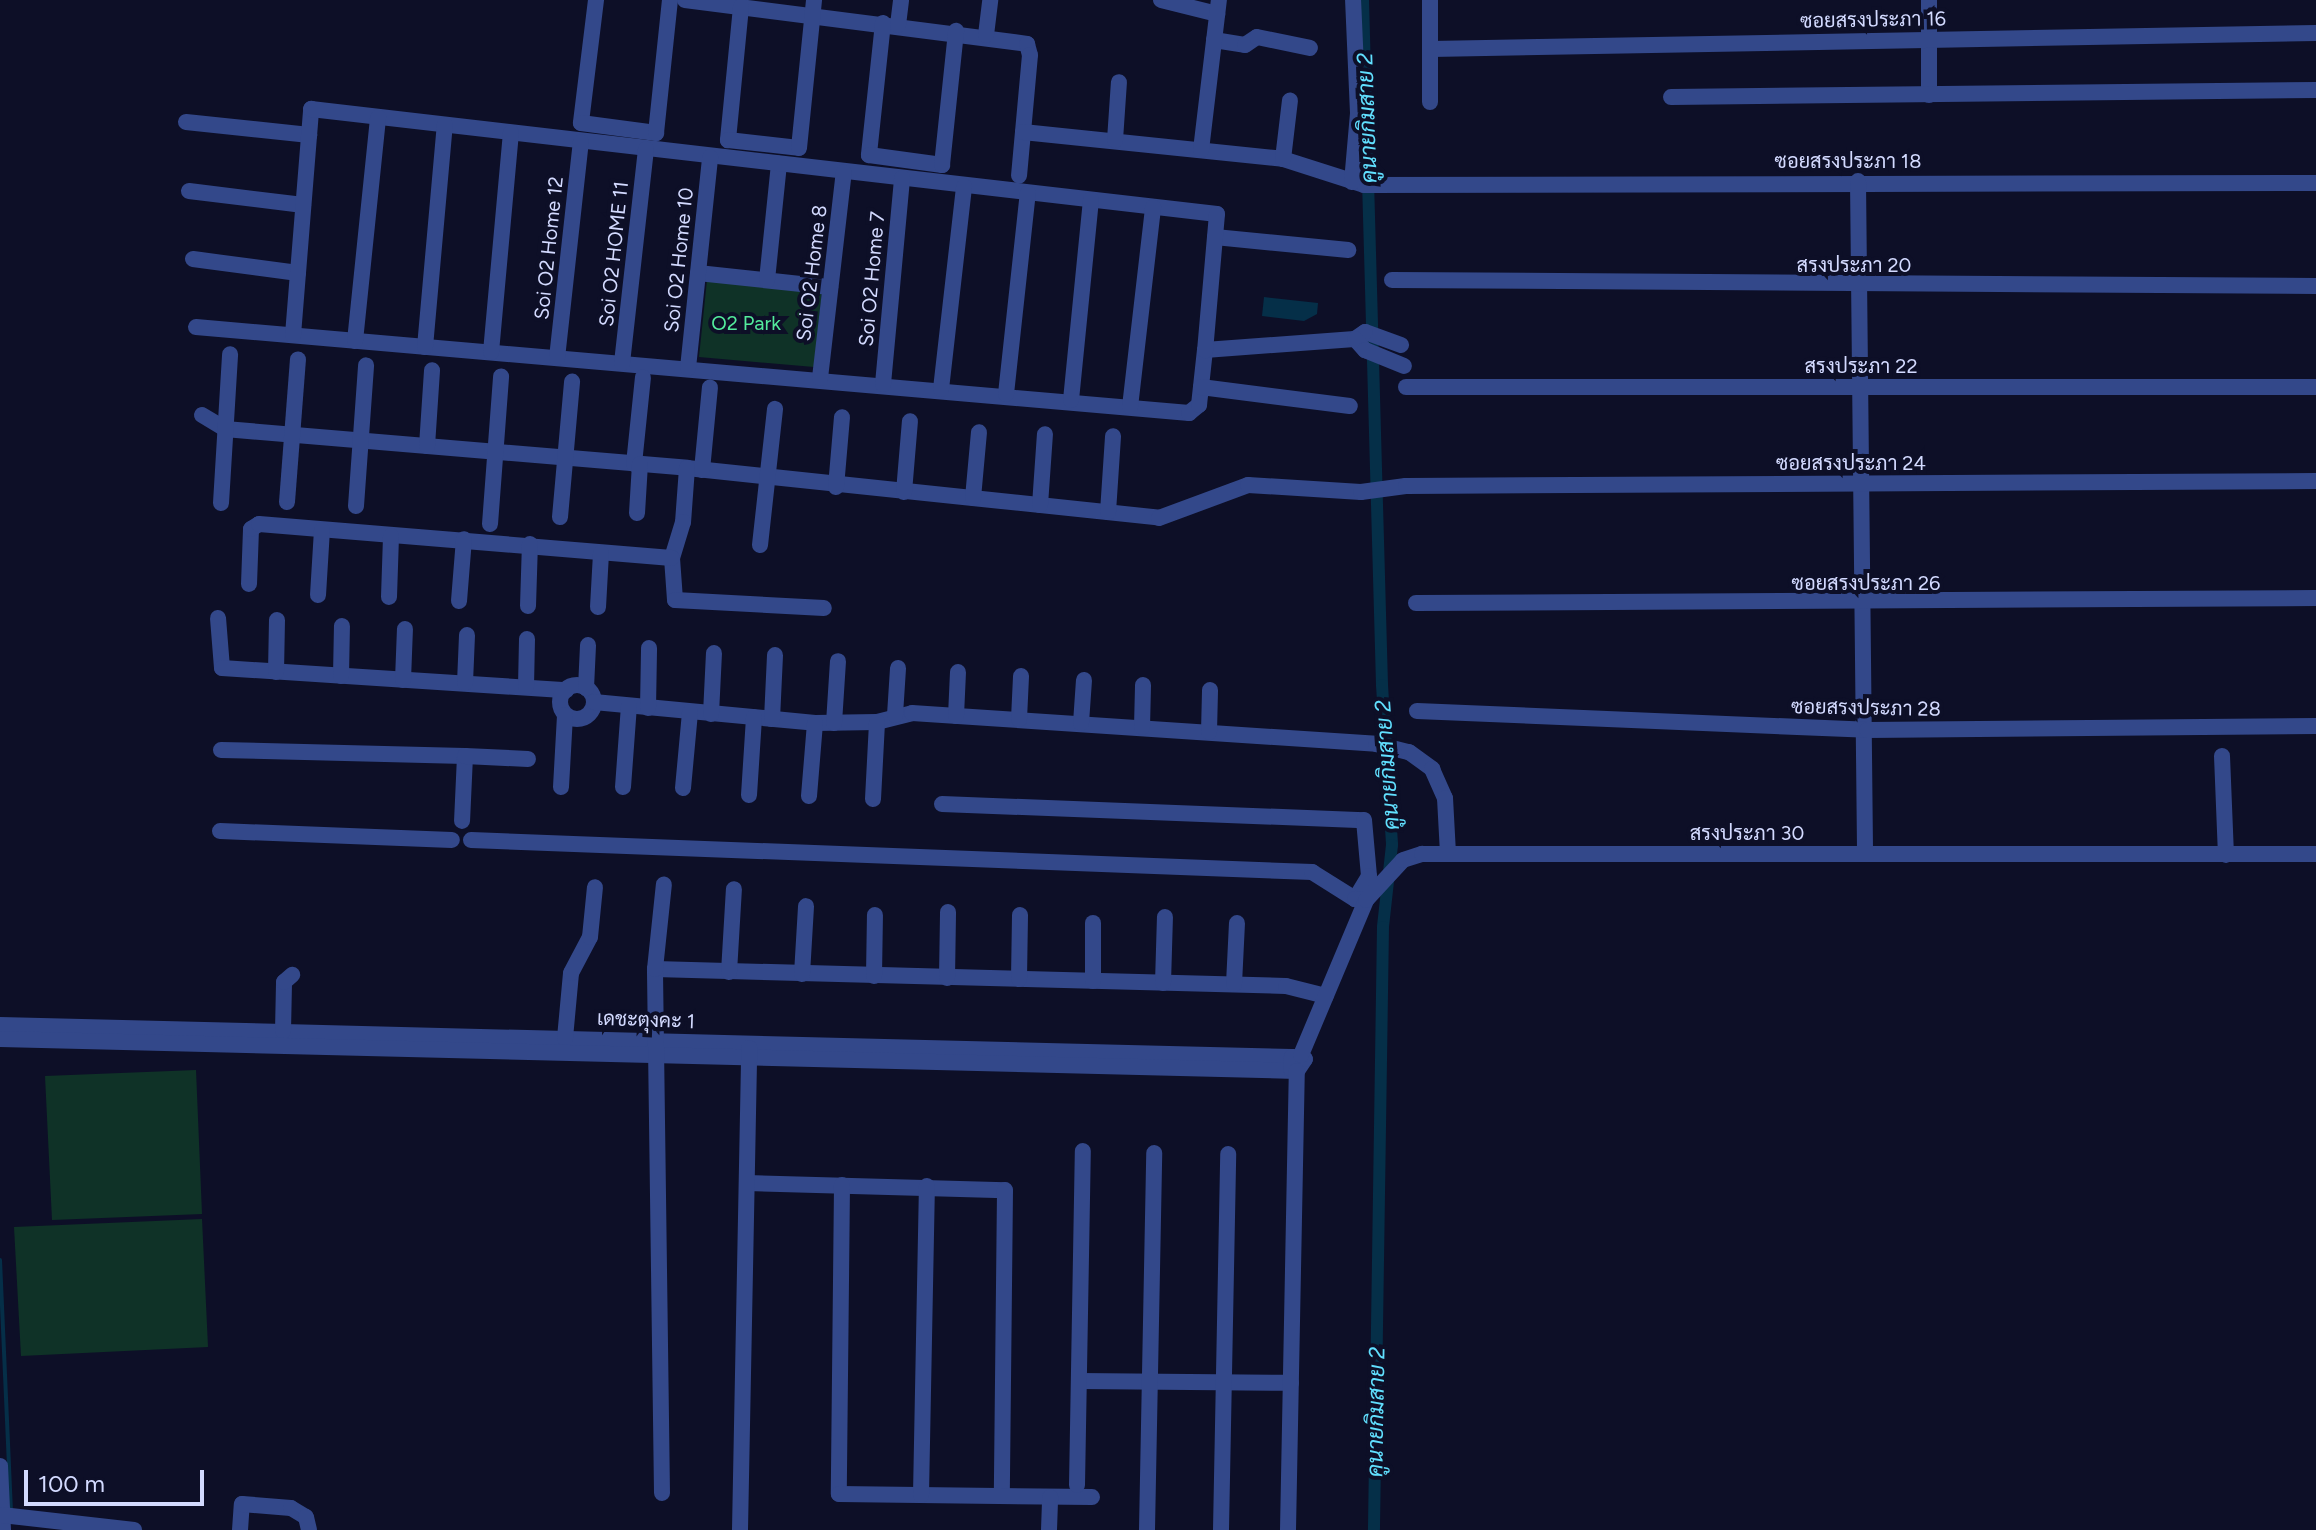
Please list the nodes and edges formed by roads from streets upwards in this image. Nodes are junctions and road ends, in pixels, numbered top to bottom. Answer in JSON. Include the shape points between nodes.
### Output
{"nodes":[{"id":1,"x":596,"y":0,"type":"edge"},
{"id":2,"x":670,"y":0,"type":"edge"},
{"id":3,"x":685,"y":0,"type":"edge"},
{"id":4,"x":901,"y":0,"type":"edge"},
{"id":5,"x":990,"y":0,"type":"edge"},
{"id":6,"x":1161,"y":0,"type":"edge"},
{"id":7,"x":1353,"y":0,"type":"edge"},
{"id":8,"x":1430,"y":0,"type":"edge"},
{"id":9,"x":1929,"y":0,"type":"edge"},
{"id":10,"x":731,"y":4,"type":"edge"},
{"id":11,"x":1218,"y":7,"type":"edge"},
{"id":12,"x":814,"y":8,"type":"edge"},
{"id":13,"x":891,"y":24,"type":"junction"},
{"id":14,"x":956,"y":31,"type":"junction"},
{"id":15,"x":2316,"y":33,"type":"edge"},
{"id":16,"x":986,"y":35,"type":"junction"},
{"id":17,"x":1930,"y":39,"type":"junction"},
{"id":18,"x":1214,"y":40,"type":"junction"},
{"id":19,"x":1310,"y":48,"type":"dead end"},
{"id":20,"x":1431,"y":49,"type":"junction"},
{"id":21,"x":1119,"y":82,"type":"dead end"},
{"id":22,"x":2316,"y":90,"type":"edge"},
{"id":23,"x":1929,"y":95,"type":"junction"},
{"id":24,"x":1671,"y":97,"type":"dead end"},
{"id":25,"x":1290,"y":100,"type":"dead end"},
{"id":26,"x":1430,"y":102,"type":"dead end"},
{"id":27,"x":378,"y":117,"type":"junction"},
{"id":28,"x":186,"y":122,"type":"dead end"},
{"id":29,"x":445,"y":125,"type":"junction"},
{"id":30,"x":1023,"y":132,"type":"junction"},
{"id":31,"x":511,"y":133,"type":"junction"},
{"id":32,"x":309,"y":135,"type":"junction"},
{"id":33,"x":1115,"y":140,"type":"junction"},
{"id":34,"x":581,"y":142,"type":"junction"},
{"id":35,"x":646,"y":149,"type":"junction"},
{"id":36,"x":1201,"y":150,"type":"junction"},
{"id":37,"x":710,"y":157,"type":"junction"},
{"id":38,"x":1283,"y":159,"type":"junction"},
{"id":39,"x":779,"y":164,"type":"junction"},
{"id":40,"x":844,"y":172,"type":"junction"},
{"id":41,"x":1019,"y":175,"type":"dead end"},
{"id":42,"x":902,"y":178,"type":"junction"},
{"id":43,"x":1858,"y":181,"type":"junction"},
{"id":44,"x":2316,"y":183,"type":"edge"},
{"id":45,"x":1365,"y":184,"type":"junction"},
{"id":46,"x":964,"y":186,"type":"junction"},
{"id":47,"x":189,"y":191,"type":"dead end"},
{"id":48,"x":1028,"y":193,"type":"junction"},
{"id":49,"x":1091,"y":200,"type":"junction"},
{"id":50,"x":303,"y":205,"type":"junction"},
{"id":51,"x":1153,"y":207,"type":"junction"},
{"id":52,"x":1215,"y":237,"type":"junction"},
{"id":53,"x":1348,"y":250,"type":"dead end"},
{"id":54,"x":193,"y":259,"type":"dead end"},
{"id":55,"x":298,"y":273,"type":"junction"},
{"id":56,"x":698,"y":273,"type":"junction"},
{"id":57,"x":767,"y":280,"type":"junction"},
{"id":58,"x":1392,"y":280,"type":"dead end"},
{"id":59,"x":1857,"y":286,"type":"junction"},
{"id":60,"x":2316,"y":286,"type":"edge"},
{"id":61,"x":830,"y":287,"type":"junction"},
{"id":62,"x":196,"y":327,"type":"dead end"},
{"id":63,"x":293,"y":335,"type":"junction"},
{"id":64,"x":1361,"y":340,"type":"junction"},
{"id":65,"x":355,"y":341,"type":"junction"},
{"id":66,"x":1398,"y":344,"type":"dead end"},
{"id":67,"x":425,"y":347,"type":"junction"},
{"id":68,"x":1205,"y":350,"type":"junction"},
{"id":69,"x":491,"y":352,"type":"junction"},
{"id":70,"x":230,"y":354,"type":"dead end"},
{"id":71,"x":557,"y":358,"type":"junction"},
{"id":72,"x":298,"y":359,"type":"dead end"},
{"id":73,"x":622,"y":363,"type":"junction"},
{"id":74,"x":1399,"y":364,"type":"dead end"},
{"id":75,"x":366,"y":365,"type":"dead end"},
{"id":76,"x":688,"y":368,"type":"junction"},
{"id":77,"x":432,"y":370,"type":"dead end"},
{"id":78,"x":501,"y":376,"type":"dead end"},
{"id":79,"x":643,"y":377,"type":"dead end"},
{"id":80,"x":820,"y":378,"type":"junction"},
{"id":81,"x":572,"y":382,"type":"dead end"},
{"id":82,"x":883,"y":384,"type":"junction"},
{"id":83,"x":1862,"y":386,"type":"junction"},
{"id":84,"x":710,"y":387,"type":"dead end"},
{"id":85,"x":1201,"y":387,"type":"junction"},
{"id":86,"x":1406,"y":387,"type":"dead end"},
{"id":87,"x":2316,"y":387,"type":"edge"},
{"id":88,"x":941,"y":389,"type":"junction"},
{"id":89,"x":1006,"y":394,"type":"junction"},
{"id":90,"x":1071,"y":400,"type":"junction"},
{"id":91,"x":1350,"y":406,"type":"dead end"},
{"id":92,"x":1130,"y":407,"type":"junction"},
{"id":93,"x":775,"y":409,"type":"dead end"},
{"id":94,"x":202,"y":415,"type":"dead end"},
{"id":95,"x":842,"y":417,"type":"dead end"},
{"id":96,"x":910,"y":421,"type":"dead end"},
{"id":97,"x":225,"y":429,"type":"junction"},
{"id":98,"x":979,"y":432,"type":"dead end"},
{"id":99,"x":1045,"y":434,"type":"dead end"},
{"id":100,"x":293,"y":435,"type":"junction"},
{"id":101,"x":1113,"y":436,"type":"dead end"},
{"id":102,"x":362,"y":440,"type":"junction"},
{"id":103,"x":427,"y":446,"type":"junction"},
{"id":104,"x":497,"y":452,"type":"junction"},
{"id":105,"x":568,"y":458,"type":"junction"},
{"id":106,"x":637,"y":464,"type":"junction"},
{"id":107,"x":694,"y":469,"type":"junction"},
{"id":108,"x":767,"y":478,"type":"junction"},
{"id":109,"x":2316,"y":481,"type":"edge"},
{"id":110,"x":1862,"y":483,"type":"junction"},
{"id":111,"x":836,"y":487,"type":"junction"},
{"id":112,"x":904,"y":492,"type":"junction"},
{"id":113,"x":973,"y":498,"type":"junction"},
{"id":114,"x":287,"y":502,"type":"dead end"},
{"id":115,"x":221,"y":503,"type":"dead end"},
{"id":116,"x":1040,"y":505,"type":"junction"},
{"id":117,"x":356,"y":506,"type":"dead end"},
{"id":118,"x":1108,"y":512,"type":"junction"},
{"id":119,"x":637,"y":513,"type":"dead end"},
{"id":120,"x":560,"y":517,"type":"dead end"},
{"id":121,"x":490,"y":524,"type":"dead end"},
{"id":122,"x":322,"y":530,"type":"junction"},
{"id":123,"x":391,"y":536,"type":"junction"},
{"id":124,"x":464,"y":539,"type":"junction"},
{"id":125,"x":530,"y":544,"type":"junction"},
{"id":126,"x":760,"y":545,"type":"dead end"},
{"id":127,"x":601,"y":553,"type":"junction"},
{"id":128,"x":672,"y":558,"type":"junction"},
{"id":129,"x":249,"y":584,"type":"dead end"},
{"id":130,"x":318,"y":595,"type":"dead end"},
{"id":131,"x":389,"y":597,"type":"dead end"},
{"id":132,"x":2316,"y":598,"type":"edge"},
{"id":133,"x":459,"y":601,"type":"dead end"},
{"id":134,"x":1416,"y":603,"type":"dead end"},
{"id":135,"x":1862,"y":603,"type":"junction"},
{"id":136,"x":528,"y":606,"type":"dead end"},
{"id":137,"x":598,"y":607,"type":"dead end"},
{"id":138,"x":824,"y":608,"type":"dead end"},
{"id":139,"x":218,"y":618,"type":"dead end"},
{"id":140,"x":277,"y":620,"type":"dead end"},
{"id":141,"x":342,"y":626,"type":"dead end"},
{"id":142,"x":405,"y":629,"type":"dead end"},
{"id":143,"x":467,"y":635,"type":"dead end"},
{"id":144,"x":527,"y":639,"type":"dead end"},
{"id":145,"x":588,"y":645,"type":"dead end"},
{"id":146,"x":649,"y":648,"type":"dead end"},
{"id":147,"x":714,"y":653,"type":"dead end"},
{"id":148,"x":775,"y":655,"type":"dead end"},
{"id":149,"x":838,"y":661,"type":"dead end"},
{"id":150,"x":898,"y":668,"type":"dead end"},
{"id":151,"x":276,"y":672,"type":"junction"},
{"id":152,"x":958,"y":672,"type":"dead end"},
{"id":153,"x":341,"y":676,"type":"junction"},
{"id":154,"x":1021,"y":676,"type":"dead end"},
{"id":155,"x":403,"y":680,"type":"junction"},
{"id":156,"x":1084,"y":680,"type":"dead end"},
{"id":157,"x":465,"y":683,"type":"junction"},
{"id":158,"x":1143,"y":685,"type":"dead end"},
{"id":159,"x":526,"y":687,"type":"junction"},
{"id":160,"x":566,"y":690,"type":"junction"},
{"id":161,"x":1210,"y":690,"type":"dead end"},
{"id":162,"x":590,"y":695,"type":"junction"},
{"id":163,"x":629,"y":706,"type":"junction"},
{"id":164,"x":648,"y":708,"type":"junction"},
{"id":165,"x":1417,"y":711,"type":"dead end"},
{"id":166,"x":690,"y":712,"type":"junction"},
{"id":167,"x":711,"y":714,"type":"junction"},
{"id":168,"x":565,"y":715,"type":"junction"},
{"id":169,"x":895,"y":715,"type":"junction"},
{"id":170,"x":956,"y":716,"type":"junction"},
{"id":171,"x":754,"y":717,"type":"junction"},
{"id":172,"x":772,"y":719,"type":"junction"},
{"id":173,"x":1019,"y":719,"type":"junction"},
{"id":174,"x":877,"y":722,"type":"junction"},
{"id":175,"x":815,"y":723,"type":"junction"},
{"id":176,"x":834,"y":723,"type":"junction"},
{"id":177,"x":1081,"y":723,"type":"junction"},
{"id":178,"x":2316,"y":726,"type":"edge"},
{"id":179,"x":1142,"y":727,"type":"junction"},
{"id":180,"x":1867,"y":730,"type":"junction"},
{"id":181,"x":1209,"y":732,"type":"junction"},
{"id":182,"x":221,"y":750,"type":"dead end"},
{"id":183,"x":465,"y":756,"type":"junction"},
{"id":184,"x":2222,"y":756,"type":"dead end"},
{"id":185,"x":528,"y":759,"type":"dead end"},
{"id":186,"x":561,"y":787,"type":"dead end"},
{"id":187,"x":623,"y":787,"type":"dead end"},
{"id":188,"x":683,"y":788,"type":"dead end"},
{"id":189,"x":749,"y":795,"type":"dead end"},
{"id":190,"x":809,"y":796,"type":"dead end"},
{"id":191,"x":873,"y":799,"type":"dead end"},
{"id":192,"x":942,"y":804,"type":"dead end"},
{"id":193,"x":462,"y":821,"type":"junction"},
{"id":194,"x":220,"y":831,"type":"dead end"},
{"id":195,"x":452,"y":840,"type":"junction"},
{"id":196,"x":471,"y":840,"type":"junction"},
{"id":197,"x":1448,"y":853,"type":"junction"},
{"id":198,"x":1865,"y":853,"type":"junction"},
{"id":199,"x":2316,"y":854,"type":"edge"},
{"id":200,"x":2226,"y":855,"type":"junction"},
{"id":201,"x":664,"y":884,"type":"dead end"},
{"id":202,"x":595,"y":887,"type":"dead end"},
{"id":203,"x":734,"y":889,"type":"dead end"},
{"id":204,"x":1360,"y":900,"type":"junction"},
{"id":205,"x":806,"y":906,"type":"dead end"},
{"id":206,"x":948,"y":912,"type":"dead end"},
{"id":207,"x":875,"y":915,"type":"dead end"},
{"id":208,"x":1020,"y":915,"type":"dead end"},
{"id":209,"x":1165,"y":917,"type":"dead end"},
{"id":210,"x":1093,"y":923,"type":"dead end"},
{"id":211,"x":1237,"y":923,"type":"dead end"},
{"id":212,"x":655,"y":969,"type":"junction"},
{"id":213,"x":729,"y":972,"type":"junction"},
{"id":214,"x":802,"y":974,"type":"junction"},
{"id":215,"x":292,"y":975,"type":"dead end"},
{"id":216,"x":874,"y":976,"type":"junction"},
{"id":217,"x":947,"y":978,"type":"junction"},
{"id":218,"x":1019,"y":979,"type":"junction"},
{"id":219,"x":1093,"y":981,"type":"junction"},
{"id":220,"x":1163,"y":983,"type":"junction"},
{"id":221,"x":1234,"y":984,"type":"junction"},
{"id":222,"x":1326,"y":996,"type":"junction"},
{"id":223,"x":0,"y":1025,"type":"edge"},
{"id":224,"x":283,"y":1031,"type":"junction"},
{"id":225,"x":565,"y":1038,"type":"junction"},
{"id":226,"x":0,"y":1039,"type":"edge"},
{"id":227,"x":657,"y":1048,"type":"junction"},
{"id":228,"x":749,"y":1051,"type":"junction"},
{"id":229,"x":1295,"y":1063,"type":"junction"},
{"id":230,"x":1083,"y":1151,"type":"dead end"},
{"id":231,"x":1154,"y":1153,"type":"dead end"},
{"id":232,"x":1228,"y":1154,"type":"dead end"},
{"id":233,"x":747,"y":1183,"type":"junction"},
{"id":234,"x":842,"y":1185,"type":"junction"},
{"id":235,"x":927,"y":1186,"type":"junction"},
{"id":236,"x":1079,"y":1381,"type":"junction"},
{"id":237,"x":1150,"y":1382,"type":"junction"},
{"id":238,"x":1291,"y":1383,"type":"junction"},
{"id":239,"x":1224,"y":1384,"type":"junction"},
{"id":240,"x":0,"y":1466,"type":"edge"},
{"id":241,"x":1077,"y":1485,"type":"dead end"},
{"id":242,"x":662,"y":1493,"type":"dead end"},
{"id":243,"x":921,"y":1495,"type":"junction"},
{"id":244,"x":1002,"y":1496,"type":"junction"},
{"id":245,"x":1050,"y":1497,"type":"junction"},
{"id":246,"x":1092,"y":1497,"type":"dead end"},
{"id":247,"x":6,"y":1519,"type":"edge"},
{"id":248,"x":134,"y":1530,"type":"edge"},
{"id":249,"x":240,"y":1530,"type":"edge"},
{"id":250,"x":309,"y":1530,"type":"edge"},
{"id":251,"x":740,"y":1530,"type":"edge"},
{"id":252,"x":1049,"y":1530,"type":"edge"},
{"id":253,"x":1147,"y":1530,"type":"edge"},
{"id":254,"x":1221,"y":1530,"type":"edge"},
{"id":255,"x":1288,"y":1530,"type":"edge"}],
"edges":[{"from":1,"to":2,"type":"street","via":[[581,123],[656,133]]},
{"from":3,"to":10,"type":"street"},
{"from":4,"to":13,"type":"street"},
{"from":5,"to":16,"type":"street"},
{"from":6,"to":11,"type":"street"},
{"from":7,"to":45,"type":"street"},
{"from":8,"to":20,"type":"street"},
{"from":9,"to":17,"type":"street"},
{"from":10,"to":12,"type":"street"},
{"from":10,"to":12,"type":"street","via":[[728,140],[799,148]]},
{"from":11,"to":18,"type":"street"},
{"from":12,"to":13,"type":"street"},
{"from":13,"to":14,"type":"street"},
{"from":13,"to":14,"type":"street","via":[[869,155],[942,165]]},
{"from":14,"to":16,"type":"street"},
{"from":15,"to":17,"type":"street","name":"ซอยสรงประภา 16"},
{"from":16,"to":30,"type":"street","via":[[1029,45]]},
{"from":17,"to":20,"type":"street","name":"ซอยสรงประภา 16"},
{"from":17,"to":23,"type":"street"},
{"from":18,"to":19,"type":"street","via":[[1245,45],[1260,37]]},
{"from":18,"to":36,"type":"street"},
{"from":20,"to":26,"type":"street"},
{"from":21,"to":33,"type":"street"},
{"from":22,"to":23,"type":"street"},
{"from":23,"to":24,"type":"street"},
{"from":25,"to":38,"type":"street"},
{"from":27,"to":29,"type":"street"},
{"from":27,"to":32,"type":"street","via":[[311,109]]},
{"from":27,"to":65,"type":"street"},
{"from":28,"to":32,"type":"street"},
{"from":29,"to":31,"type":"street"},
{"from":29,"to":67,"type":"street"},
{"from":30,"to":33,"type":"street","name":"ซอยสรงประภา 18"},
{"from":30,"to":41,"type":"street"},
{"from":31,"to":34,"type":"street"},
{"from":31,"to":69,"type":"street"},
{"from":32,"to":50,"type":"street"},
{"from":33,"to":36,"type":"street","name":"ซอยสรงประภา 18"},
{"from":34,"to":35,"type":"street"},
{"from":34,"to":71,"type":"street","name":"Soi O2 Home 12"},
{"from":35,"to":37,"type":"street"},
{"from":35,"to":73,"type":"street","name":"Soi O2 HOME 11"},
{"from":36,"to":38,"type":"street","name":"ซอยสรงประภา 18"},
{"from":37,"to":39,"type":"street"},
{"from":37,"to":56,"type":"street","name":"Soi O2 Home 10"},
{"from":38,"to":45,"type":"street","name":"ซอยสรงประภา 18"},
{"from":39,"to":40,"type":"street"},
{"from":39,"to":57,"type":"street"},
{"from":40,"to":42,"type":"street"},
{"from":40,"to":61,"type":"street","name":"Soi O2 Home 8"},
{"from":42,"to":46,"type":"street"},
{"from":42,"to":82,"type":"street","name":"Soi O2 Home 7"},
{"from":43,"to":44,"type":"street","name":"ซอยสรงประภา 18"},
{"from":43,"to":45,"type":"street","name":"ซอยสรงประภา 18"},
{"from":43,"to":59,"type":"street"},
{"from":46,"to":48,"type":"street"},
{"from":46,"to":88,"type":"street"},
{"from":47,"to":50,"type":"street"},
{"from":48,"to":49,"type":"street"},
{"from":48,"to":89,"type":"street"},
{"from":49,"to":51,"type":"street"},
{"from":49,"to":90,"type":"street"},
{"from":50,"to":55,"type":"street"},
{"from":51,"to":52,"type":"street","via":[[1217,214]]},
{"from":51,"to":92,"type":"street"},
{"from":52,"to":53,"type":"street"},
{"from":52,"to":68,"type":"street"},
{"from":54,"to":55,"type":"street"},
{"from":55,"to":63,"type":"street"},
{"from":56,"to":57,"type":"street"},
{"from":56,"to":76,"type":"street","name":"Soi O2 Home 10"},
{"from":57,"to":61,"type":"street"},
{"from":58,"to":59,"type":"street","name":"สรงประภา 20"},
{"from":59,"to":60,"type":"street","name":"สรงประภา 20"},
{"from":59,"to":83,"type":"street"},
{"from":61,"to":80,"type":"street","name":"Soi O2 Home 8"},
{"from":62,"to":63,"type":"street"},
{"from":63,"to":65,"type":"street"},
{"from":64,"to":66,"type":"street"},
{"from":64,"to":68,"type":"street"},
{"from":64,"to":74,"type":"street"},
{"from":65,"to":67,"type":"street"},
{"from":67,"to":69,"type":"street"},
{"from":68,"to":85,"type":"street"},
{"from":69,"to":71,"type":"street"},
{"from":70,"to":97,"type":"street"},
{"from":71,"to":73,"type":"street"},
{"from":72,"to":100,"type":"street"},
{"from":73,"to":76,"type":"street"},
{"from":75,"to":102,"type":"street"},
{"from":76,"to":80,"type":"street"},
{"from":77,"to":103,"type":"street"},
{"from":78,"to":104,"type":"street"},
{"from":79,"to":106,"type":"street"},
{"from":80,"to":82,"type":"street"},
{"from":81,"to":105,"type":"street"},
{"from":82,"to":88,"type":"street"},
{"from":83,"to":86,"type":"street","name":"สรงประภา 22"},
{"from":83,"to":87,"type":"street","name":"สรงประภา 22"},
{"from":83,"to":110,"type":"street"},
{"from":84,"to":107,"type":"street"},
{"from":85,"to":91,"type":"street"},
{"from":85,"to":92,"type":"street","via":[[1199,405],[1189,413]]},
{"from":88,"to":89,"type":"street"},
{"from":89,"to":90,"type":"street"},
{"from":90,"to":92,"type":"street"},
{"from":93,"to":108,"type":"street"},
{"from":94,"to":97,"type":"street"},
{"from":95,"to":111,"type":"street"},
{"from":96,"to":112,"type":"street"},
{"from":97,"to":100,"type":"street","name":"ซอยสรงประภา 24"},
{"from":97,"to":115,"type":"street"},
{"from":98,"to":113,"type":"street"},
{"from":99,"to":116,"type":"street"},
{"from":100,"to":102,"type":"street","name":"ซอยสรงประภา 24"},
{"from":100,"to":114,"type":"street"},
{"from":101,"to":118,"type":"street"},
{"from":102,"to":103,"type":"street","name":"ซอยสรงประภา 24"},
{"from":102,"to":117,"type":"street"},
{"from":103,"to":104,"type":"street","name":"ซอยสรงประภา 24"},
{"from":104,"to":105,"type":"street","name":"ซอยสรงประภา 24"},
{"from":104,"to":121,"type":"street"},
{"from":105,"to":106,"type":"street","name":"ซอยสรงประภา 24"},
{"from":105,"to":120,"type":"street"},
{"from":106,"to":107,"type":"street","name":"ซอยสรงประภา 24"},
{"from":106,"to":119,"type":"street"},
{"from":107,"to":108,"type":"street","name":"ซอยสรงประภา 24"},
{"from":107,"to":128,"type":"street"},
{"from":108,"to":111,"type":"street","name":"ซอยสรงประภา 24"},
{"from":108,"to":126,"type":"street"},
{"from":109,"to":110,"type":"street","name":"ซอยสรงประภา 24"},
{"from":110,"to":118,"type":"street","name":"ซอยสรงประภา 24","via":[[1361,492],[1241,486],[1162,517]]},
{"from":110,"to":135,"type":"street"},
{"from":111,"to":112,"type":"street","name":"ซอยสรงประภา 24"},
{"from":112,"to":113,"type":"street","name":"ซอยสรงประภา 24"},
{"from":113,"to":116,"type":"street","name":"ซอยสรงประภา 24"},
{"from":116,"to":118,"type":"street","name":"ซอยสรงประภา 24"},
{"from":122,"to":123,"type":"street"},
{"from":122,"to":129,"type":"street","via":[[254,526]]},
{"from":122,"to":130,"type":"street"},
{"from":123,"to":124,"type":"street"},
{"from":123,"to":131,"type":"street"},
{"from":124,"to":125,"type":"street"},
{"from":124,"to":133,"type":"street"},
{"from":125,"to":127,"type":"street"},
{"from":125,"to":136,"type":"street"},
{"from":127,"to":128,"type":"street"},
{"from":127,"to":137,"type":"street"},
{"from":128,"to":138,"type":"street","via":[[675,600]]},
{"from":132,"to":135,"type":"street","name":"ซอยสรงประภา 26"},
{"from":134,"to":135,"type":"street","name":"ซอยสรงประภา 26"},
{"from":135,"to":180,"type":"street"},
{"from":139,"to":151,"type":"street","via":[[218,665]]},
{"from":140,"to":151,"type":"street"},
{"from":141,"to":153,"type":"street"},
{"from":142,"to":155,"type":"street"},
{"from":143,"to":157,"type":"street"},
{"from":144,"to":159,"type":"street"},
{"from":145,"to":162,"type":"street"},
{"from":146,"to":164,"type":"street"},
{"from":147,"to":167,"type":"street"},
{"from":148,"to":172,"type":"street"},
{"from":149,"to":176,"type":"street"},
{"from":150,"to":169,"type":"street"},
{"from":151,"to":153,"type":"street"},
{"from":152,"to":170,"type":"street"},
{"from":153,"to":155,"type":"street"},
{"from":154,"to":173,"type":"street"},
{"from":155,"to":157,"type":"street"},
{"from":156,"to":177,"type":"street"},
{"from":157,"to":159,"type":"street"},
{"from":158,"to":179,"type":"street"},
{"from":159,"to":160,"type":"street"},
{"from":160,"to":162,"type":"street"},
{"from":160,"to":168,"type":"street","via":[[560,705]]},
{"from":161,"to":181,"type":"street"},
{"from":162,"to":163,"type":"street"},
{"from":162,"to":168,"type":"street","via":[[586,717]]},
{"from":163,"to":164,"type":"street"},
{"from":163,"to":187,"type":"street"},
{"from":164,"to":166,"type":"street"},
{"from":165,"to":180,"type":"street","name":"ซอยสรงประภา 28"},
{"from":166,"to":167,"type":"street"},
{"from":166,"to":188,"type":"street"},
{"from":167,"to":171,"type":"street"},
{"from":168,"to":186,"type":"street"},
{"from":169,"to":170,"type":"street"},
{"from":169,"to":174,"type":"street"},
{"from":170,"to":173,"type":"street"},
{"from":171,"to":172,"type":"street"},
{"from":171,"to":189,"type":"street"},
{"from":172,"to":175,"type":"street"},
{"from":173,"to":177,"type":"street"},
{"from":174,"to":176,"type":"street"},
{"from":174,"to":191,"type":"street"},
{"from":175,"to":176,"type":"street"},
{"from":175,"to":190,"type":"street"},
{"from":177,"to":179,"type":"street"},
{"from":178,"to":180,"type":"street","name":"ซอยสรงประภา 28"},
{"from":179,"to":181,"type":"street"},
{"from":180,"to":198,"type":"street"},
{"from":181,"to":197,"type":"street","via":[[1376,744],[1409,752],[1432,769],[1442,787]]},
{"from":182,"to":183,"type":"street"},
{"from":183,"to":185,"type":"street"},
{"from":183,"to":193,"type":"street"},
{"from":184,"to":200,"type":"street"},
{"from":192,"to":204,"type":"street","via":[[1364,820],[1369,876]]},
{"from":193,"to":195,"type":"street","via":[[453,825]]},
{"from":193,"to":196,"type":"street","via":[[472,828]]},
{"from":194,"to":195,"type":"street"},
{"from":195,"to":196,"type":"street","via":[[461,845]]},
{"from":196,"to":204,"type":"street","via":[[1312,872]]},
{"from":197,"to":198,"type":"street","name":"สรงประภา 30"},
{"from":197,"to":204,"type":"street","name":"สรงประภา 30","via":[[1403,860]]},
{"from":198,"to":200,"type":"street","name":"สรงประภา 30"},
{"from":199,"to":200,"type":"street","name":"สรงประภา 30"},
{"from":201,"to":212,"type":"street"},
{"from":202,"to":225,"type":"street","via":[[590,937],[571,973]]},
{"from":203,"to":213,"type":"street"},
{"from":204,"to":222,"type":"street","name":"สรงประภา 30"},
{"from":205,"to":214,"type":"street"},
{"from":206,"to":217,"type":"street"},
{"from":207,"to":216,"type":"street"},
{"from":208,"to":218,"type":"street"},
{"from":209,"to":220,"type":"street"},
{"from":210,"to":219,"type":"street"},
{"from":211,"to":221,"type":"street"},
{"from":212,"to":213,"type":"street"},
{"from":212,"to":227,"type":"street"},
{"from":213,"to":214,"type":"street"},
{"from":214,"to":216,"type":"street"},
{"from":215,"to":224,"type":"street","via":[[284,982]]},
{"from":216,"to":217,"type":"street"},
{"from":217,"to":218,"type":"street"},
{"from":218,"to":219,"type":"street"},
{"from":219,"to":220,"type":"street"},
{"from":220,"to":221,"type":"street"},
{"from":221,"to":222,"type":"street","via":[[1301,987]]},
{"from":222,"to":229,"type":"street","name":"สรงประภา 30"},
{"from":223,"to":224,"type":"street","name":"เดชะตุงคะ 1"},
{"from":224,"to":225,"type":"street","name":"เดชะตุงคะ 1"},
{"from":225,"to":227,"type":"street","name":"เดชะตุงคะ 1"},
{"from":226,"to":227,"type":"street","name":"เดชะตุงคะ 1"},
{"from":227,"to":228,"type":"street","name":"เดชะตุงคะ 1"},
{"from":227,"to":242,"type":"street"},
{"from":228,"to":229,"type":"street","name":"เดชะตุงคะ 1"},
{"from":228,"to":233,"type":"street"},
{"from":229,"to":238,"type":"street"},
{"from":230,"to":236,"type":"street"},
{"from":231,"to":237,"type":"street"},
{"from":232,"to":239,"type":"street"},
{"from":233,"to":234,"type":"street"},
{"from":233,"to":251,"type":"street"},
{"from":234,"to":235,"type":"street"},
{"from":234,"to":243,"type":"street","via":[[837,1489],[842,1494]]},
{"from":235,"to":243,"type":"street"},
{"from":235,"to":244,"type":"street","via":[[999,1187],[1007,1195]]},
{"from":236,"to":237,"type":"street"},
{"from":236,"to":241,"type":"street"},
{"from":237,"to":239,"type":"street"},
{"from":237,"to":253,"type":"street"},
{"from":238,"to":239,"type":"street"},
{"from":238,"to":255,"type":"street"},
{"from":239,"to":254,"type":"street"},
{"from":240,"to":247,"type":"street"},
{"from":243,"to":244,"type":"street"},
{"from":244,"to":245,"type":"street"},
{"from":245,"to":246,"type":"street"},
{"from":245,"to":252,"type":"street"},
{"from":247,"to":248,"type":"street"},
{"from":249,"to":250,"type":"street","via":[[242,1504],[291,1508],[306,1517]]}]}
